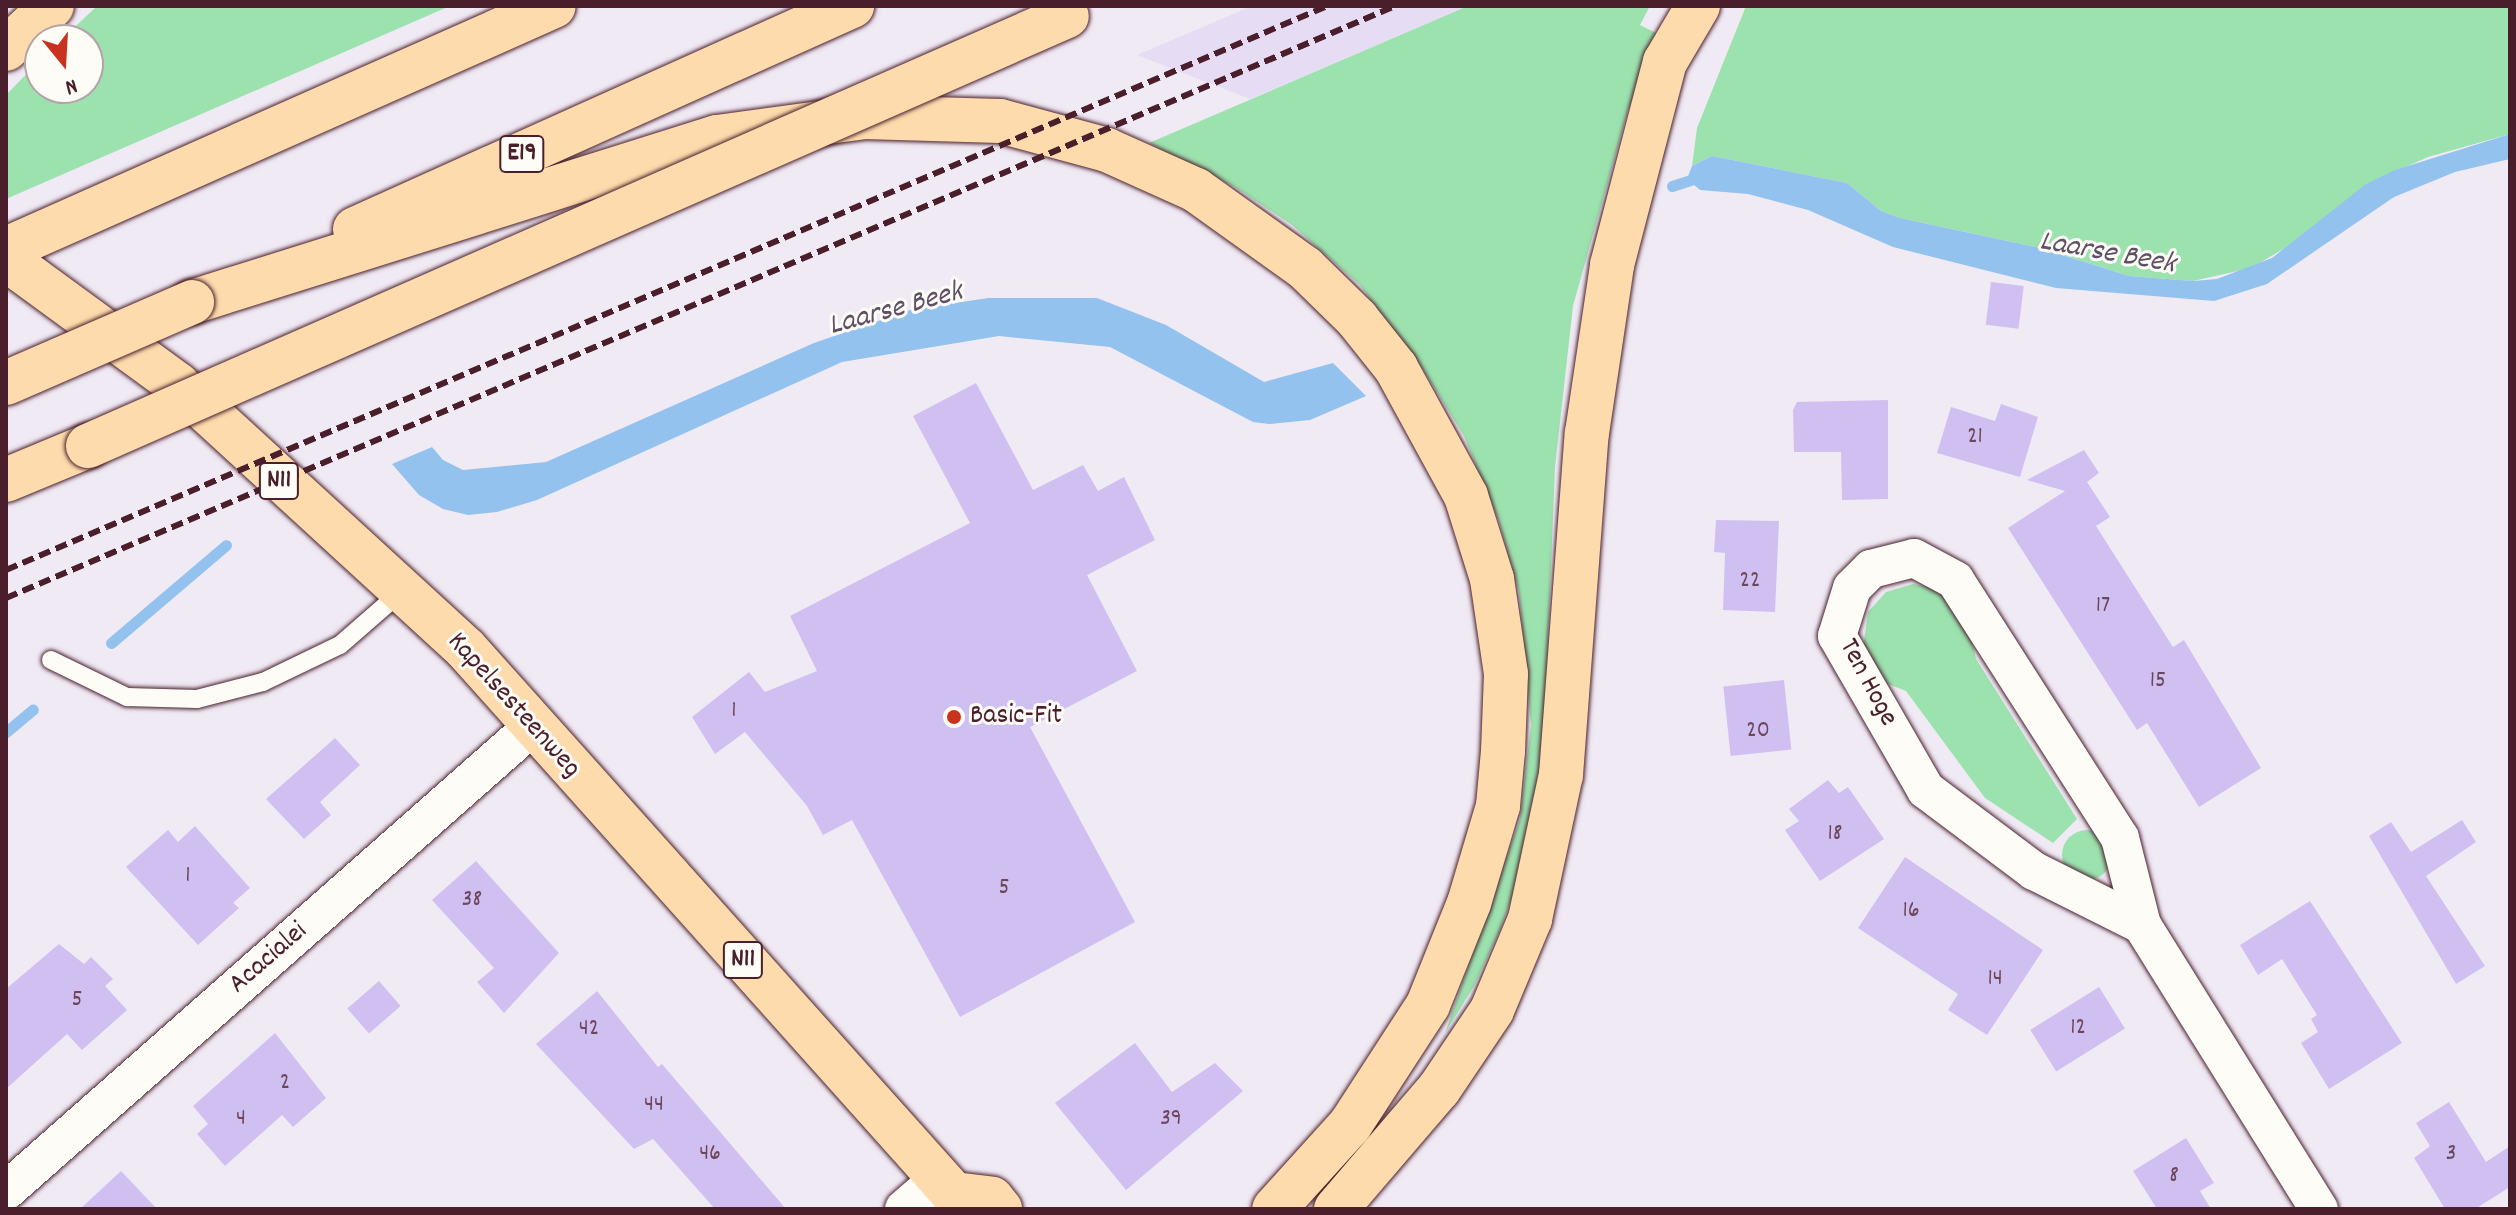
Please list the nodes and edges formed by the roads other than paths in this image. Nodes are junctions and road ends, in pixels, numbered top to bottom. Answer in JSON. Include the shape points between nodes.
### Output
{"nodes":[{"id":1,"x":52,"y":6,"type":"edge"},
{"id":2,"x":554,"y":6,"type":"edge"},
{"id":3,"x":852,"y":6,"type":"edge"},
{"id":4,"x":1698,"y":6,"type":"edge"},
{"id":5,"x":1079,"y":11,"type":"edge"},
{"id":6,"x":6,"y":49,"type":"edge"},
{"id":7,"x":6,"y":249,"type":"edge"},
{"id":8,"x":6,"y":259,"type":"edge"},
{"id":9,"x":192,"y":302,"type":"junction"},
{"id":10,"x":6,"y":383,"type":"edge"},
{"id":11,"x":6,"y":480,"type":"edge"},
{"id":12,"x":402,"y":591,"type":"junction"},
{"id":13,"x":51,"y":660,"type":"dead end"},
{"id":14,"x":532,"y":727,"type":"junction"},
{"id":15,"x":2142,"y":925,"type":"junction"},
{"id":16,"x":6,"y":1191,"type":"edge"},
{"id":17,"x":954,"y":1194,"type":"edge"},
{"id":18,"x":1284,"y":1194,"type":"edge"},
{"id":19,"x":904,"y":1209,"type":"edge"},
{"id":20,"x":1000,"y":1209,"type":"edge"},
{"id":21,"x":1243,"y":1209,"type":"edge"},
{"id":22,"x":1336,"y":1209,"type":"edge"},
{"id":23,"x":2319,"y":1209,"type":"edge"}],
"edges":[{"from":1,"to":6,"type":"main road"},
{"from":2,"to":7,"type":"main road"},
{"from":3,"to":9,"type":"main road","number":"E19"},
{"from":4,"to":22,"type":"main road","via":[[1665,62],[1612,265],[1587,433],[1561,775],[1530,919],[1492,1010],[1474,1037],[1382,1161]]},
{"from":5,"to":11,"type":"main road","bridge":true},
{"from":8,"to":12,"type":"main road","name":"Kapelsesteenweg","number":"N11","via":[[178,385]]},
{"from":9,"to":10,"type":"main road","number":"E19","bridge":true},
{"from":9,"to":18,"type":"main road","via":[[717,137],[864,117],[1000,121],[1107,150],[1196,190],[1305,268],[1357,319],[1396,368],[1447,456],[1466,496],[1492,579],[1506,674],[1498,806],[1469,903],[1428,1005],[1350,1125]]},
{"from":12,"to":13,"type":"lane","via":[[340,645],[263,682],[197,699],[127,697]]},
{"from":12,"to":14,"type":"main road","name":"Kapelsesteenweg","number":"N11","via":[[465,648]]},
{"from":14,"to":16,"type":"street","name":"Acacialei"},
{"from":14,"to":17,"type":"main road","name":"Kapelsesteenweg","number":"N11"},
{"from":15,"to":15,"type":"street","name":"Ten Hoge","via":[[2120,838],[1955,580],[1914,558],[1871,569],[1852,588],[1837,636],[1926,790],[2034,871]]},
{"from":15,"to":23,"type":"street","name":"Ten Hoge"},
{"from":17,"to":19,"type":"street"},
{"from":17,"to":20,"type":"main road","via":[[992,1199]]},
{"from":18,"to":21,"type":"main road"}]}
